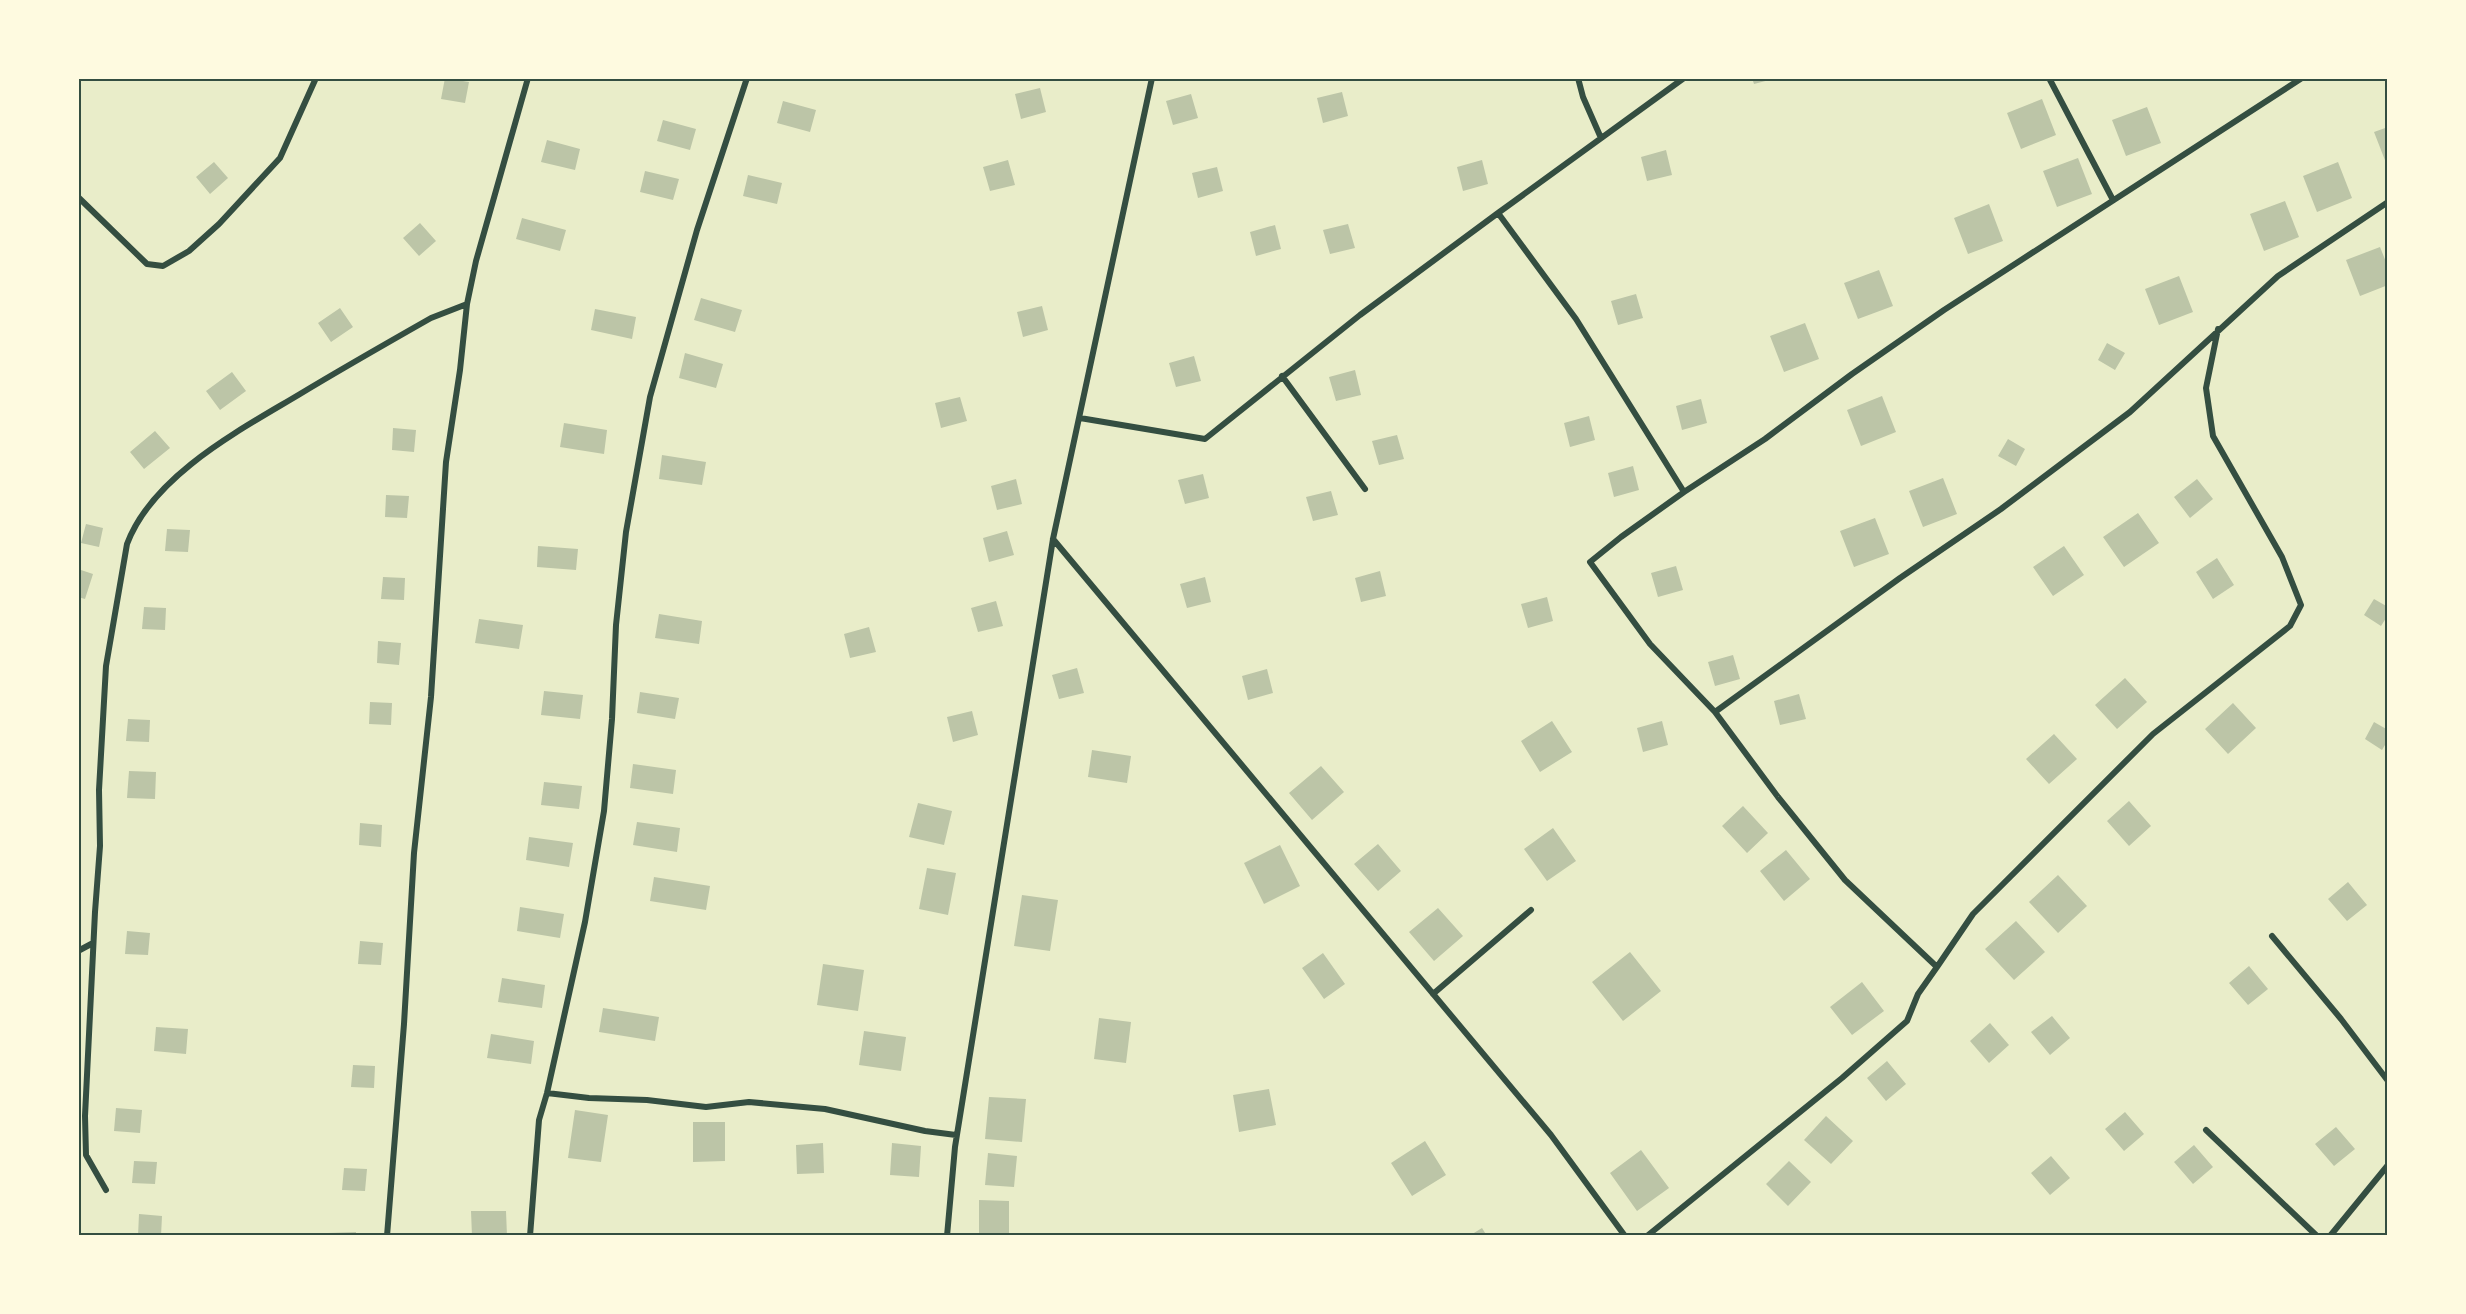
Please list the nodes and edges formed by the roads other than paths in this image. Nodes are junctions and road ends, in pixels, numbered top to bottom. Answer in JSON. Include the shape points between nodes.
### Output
{"nodes":[{"id":1,"x":316,"y":78,"type":"edge"},
{"id":2,"x":528,"y":78,"type":"edge"},
{"id":3,"x":747,"y":78,"type":"edge"},
{"id":4,"x":1152,"y":78,"type":"edge"},
{"id":5,"x":1578,"y":78,"type":"edge"},
{"id":6,"x":1684,"y":78,"type":"edge"},
{"id":7,"x":2049,"y":78,"type":"edge"},
{"id":8,"x":2302,"y":78,"type":"edge"},
{"id":9,"x":1601,"y":138,"type":"junction"},
{"id":10,"x":78,"y":197,"type":"edge"},
{"id":11,"x":2113,"y":200,"type":"junction"},
{"id":12,"x":2388,"y":202,"type":"edge"},
{"id":13,"x":1498,"y":213,"type":"junction"},
{"id":14,"x":467,"y":304,"type":"junction"},
{"id":15,"x":2218,"y":328,"type":"junction"},
{"id":16,"x":1282,"y":376,"type":"junction"},
{"id":17,"x":1080,"y":418,"type":"junction"},
{"id":18,"x":1365,"y":489,"type":"dead end"},
{"id":19,"x":1684,"y":492,"type":"junction"},
{"id":20,"x":1053,"y":539,"type":"junction"},
{"id":21,"x":1714,"y":712,"type":"junction"},
{"id":22,"x":1531,"y":910,"type":"dead end"},
{"id":23,"x":2272,"y":936,"type":"dead end"},
{"id":24,"x":93,"y":943,"type":"junction"},
{"id":25,"x":78,"y":951,"type":"edge"},
{"id":26,"x":1937,"y":967,"type":"junction"},
{"id":27,"x":1433,"y":994,"type":"junction"},
{"id":28,"x":2388,"y":1081,"type":"edge"},
{"id":29,"x":548,"y":1093,"type":"junction"},
{"id":30,"x":2206,"y":1130,"type":"dead end"},
{"id":31,"x":956,"y":1135,"type":"junction"},
{"id":32,"x":2388,"y":1165,"type":"edge"},
{"id":33,"x":106,"y":1190,"type":"dead end"},
{"id":34,"x":387,"y":1236,"type":"edge"},
{"id":35,"x":530,"y":1236,"type":"edge"},
{"id":36,"x":947,"y":1236,"type":"edge"},
{"id":37,"x":1625,"y":1236,"type":"edge"},
{"id":38,"x":1647,"y":1236,"type":"edge"},
{"id":39,"x":2317,"y":1236,"type":"edge"},
{"id":40,"x":2330,"y":1236,"type":"edge"}],
"edges":[{"from":1,"to":10,"type":"street","via":[[280,158],[219,224],[189,251],[163,266],[147,264],[139,258]]},
{"from":2,"to":14,"type":"street"},
{"from":3,"to":29,"type":"street","via":[[696,230],[650,396],[626,532],[604,810],[585,922]]},
{"from":4,"to":17,"type":"street"},
{"from":5,"to":9,"type":"street"},
{"from":6,"to":9,"type":"street"},
{"from":7,"to":11,"type":"street"},
{"from":8,"to":11,"type":"street"},
{"from":9,"to":13,"type":"street"},
{"from":11,"to":19,"type":"street","via":[[1944,310],[1765,439]]},
{"from":12,"to":15,"type":"street","via":[[2277,276]]},
{"from":13,"to":16,"type":"street"},
{"from":13,"to":19,"type":"street","via":[[1576,320]]},
{"from":14,"to":24,"type":"street","via":[[402,334],[223,440],[159,494],[135,525],[127,544],[106,666]]},
{"from":14,"to":34,"type":"street","via":[[446,462]]},
{"from":15,"to":21,"type":"street","via":[[2130,412],[2001,509]]},
{"from":15,"to":26,"type":"street","via":[[2206,388],[2213,436],[2282,556],[2301,605],[2290,627],[2153,734],[2067,819],[1973,914]]},
{"from":16,"to":17,"type":"street","via":[[1205,439]]},
{"from":16,"to":18,"type":"street"},
{"from":17,"to":20,"type":"street"},
{"from":19,"to":21,"type":"street","via":[[1590,562],[1650,644]]},
{"from":20,"to":27,"type":"street"},
{"from":20,"to":31,"type":"street"},
{"from":21,"to":26,"type":"street","via":[[1845,880]]},
{"from":22,"to":27,"type":"street"},
{"from":23,"to":28,"type":"street"},
{"from":24,"to":25,"type":"street"},
{"from":24,"to":33,"type":"street","via":[[86,1155]]},
{"from":26,"to":38,"type":"street","via":[[1918,994],[1907,1021]]},
{"from":27,"to":37,"type":"street","via":[[1551,1134]]},
{"from":29,"to":31,"type":"street","via":[[706,1107],[749,1102],[825,1108]]},
{"from":29,"to":35,"type":"street","via":[[539,1120]]},
{"from":30,"to":39,"type":"street"},
{"from":31,"to":36,"type":"street"},
{"from":32,"to":40,"type":"street"}]}
